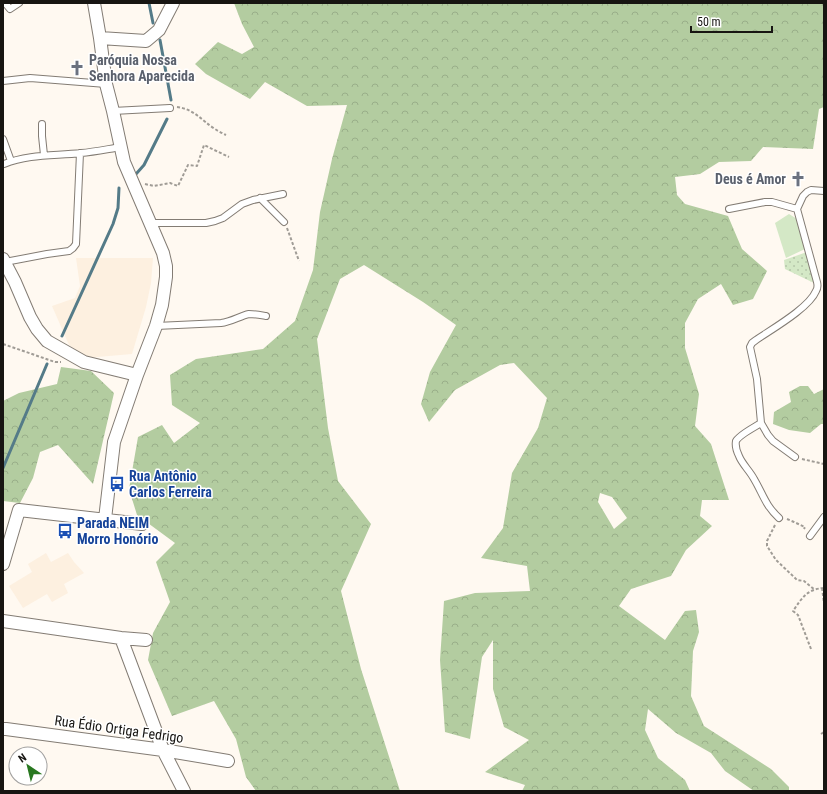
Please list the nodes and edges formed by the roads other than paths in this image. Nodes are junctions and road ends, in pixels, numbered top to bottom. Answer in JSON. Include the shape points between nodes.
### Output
{"nodes":[{"id":1,"x":5,"y":3,"type":"edge"},
{"id":2,"x":19,"y":3,"type":"edge"},
{"id":3,"x":94,"y":3,"type":"edge"},
{"id":4,"x":173,"y":3,"type":"edge"},
{"id":5,"x":100,"y":38,"type":"junction"},
{"id":6,"x":3,"y":81,"type":"edge"},
{"id":7,"x":106,"y":84,"type":"junction"},
{"id":8,"x":170,"y":108,"type":"road end"},
{"id":9,"x":113,"y":111,"type":"junction"},
{"id":10,"x":42,"y":124,"type":"dead end"},
{"id":11,"x":3,"y":139,"type":"edge"},
{"id":12,"x":121,"y":147,"type":"junction"},
{"id":13,"x":80,"y":154,"type":"junction"},
{"id":14,"x":44,"y":155,"type":"junction"},
{"id":15,"x":824,"y":191,"type":"edge"},
{"id":16,"x":283,"y":194,"type":"dead end"},
{"id":17,"x":260,"y":198,"type":"junction"},
{"id":18,"x":729,"y":209,"type":"dead end"},
{"id":19,"x":797,"y":209,"type":"junction"},
{"id":20,"x":284,"y":222,"type":"road end"},
{"id":21,"x":150,"y":223,"type":"junction"},
{"id":22,"x":4,"y":260,"type":"edge"},
{"id":23,"x":266,"y":316,"type":"dead end"},
{"id":24,"x":156,"y":326,"type":"junction"},
{"id":25,"x":137,"y":375,"type":"junction"},
{"id":26,"x":761,"y":423,"type":"junction"},
{"id":27,"x":795,"y":457,"type":"road end"},
{"id":28,"x":824,"y":517,"type":"edge"},
{"id":29,"x":779,"y":518,"type":"road end"},
{"id":30,"x":105,"y":519,"type":"junction"},
{"id":31,"x":142,"y":524,"type":"dead end"},
{"id":32,"x":810,"y":536,"type":"road end"},
{"id":33,"x":3,"y":564,"type":"edge"},
{"id":34,"x":3,"y":621,"type":"edge"},
{"id":35,"x":121,"y":638,"type":"junction"},
{"id":36,"x":146,"y":640,"type":"dead end"},
{"id":37,"x":4,"y":729,"type":"edge"},
{"id":38,"x":163,"y":750,"type":"junction"},
{"id":39,"x":228,"y":761,"type":"dead end"},
{"id":40,"x":184,"y":791,"type":"edge"}],
"edges":[{"from":1,"to":2,"type":"lane","via":[[10,9]]},
{"from":3,"to":5,"type":"street"},
{"from":4,"to":5,"type":"street","via":[[159,30],[146,41]]},
{"from":5,"to":7,"type":"street"},
{"from":6,"to":7,"type":"lane","via":[[30,78]]},
{"from":7,"to":9,"type":"street"},
{"from":8,"to":9,"type":"lane"},
{"from":9,"to":12,"type":"street"},
{"from":10,"to":14,"type":"lane"},
{"from":11,"to":14,"type":"lane","via":[[7,163]]},
{"from":12,"to":13,"type":"lane"},
{"from":12,"to":21,"type":"street","via":[[124,162]]},
{"from":13,"to":14,"type":"lane"},
{"from":13,"to":22,"type":"lane","via":[[76,244],[69,251]]},
{"from":15,"to":19,"type":"lane","via":[[807,192]]},
{"from":16,"to":17,"type":"lane"},
{"from":17,"to":20,"type":"lane"},
{"from":17,"to":21,"type":"lane","via":[[242,204],[215,221]]},
{"from":18,"to":19,"type":"lane","via":[[765,202]]},
{"from":19,"to":26,"type":"lane","via":[[818,288],[811,300],[798,312],[756,340],[750,347],[757,379]]},
{"from":21,"to":24,"type":"street","via":[[166,266],[162,305]]},
{"from":22,"to":25,"type":"street","via":[[30,317],[47,341],[84,362]]},
{"from":23,"to":24,"type":"lane","via":[[251,314],[222,323]]},
{"from":24,"to":25,"type":"street"},
{"from":25,"to":30,"type":"street","via":[[114,442]]},
{"from":26,"to":27,"type":"lane","via":[[774,441]]},
{"from":26,"to":29,"type":"lane","via":[[740,437],[736,442],[736,449],[764,499]]},
{"from":28,"to":32,"type":"lane"},
{"from":30,"to":31,"type":"street"},
{"from":30,"to":33,"type":"street","via":[[18,510]]},
{"from":34,"to":35,"type":"street"},
{"from":35,"to":36,"type":"street"},
{"from":35,"to":38,"type":"street"},
{"from":37,"to":38,"type":"street","name":"Rua Édio Ortiga Fedrigo"},
{"from":38,"to":39,"type":"street","name":"Rua Édio Ortiga Fedrigo"},
{"from":38,"to":40,"type":"street"}]}
